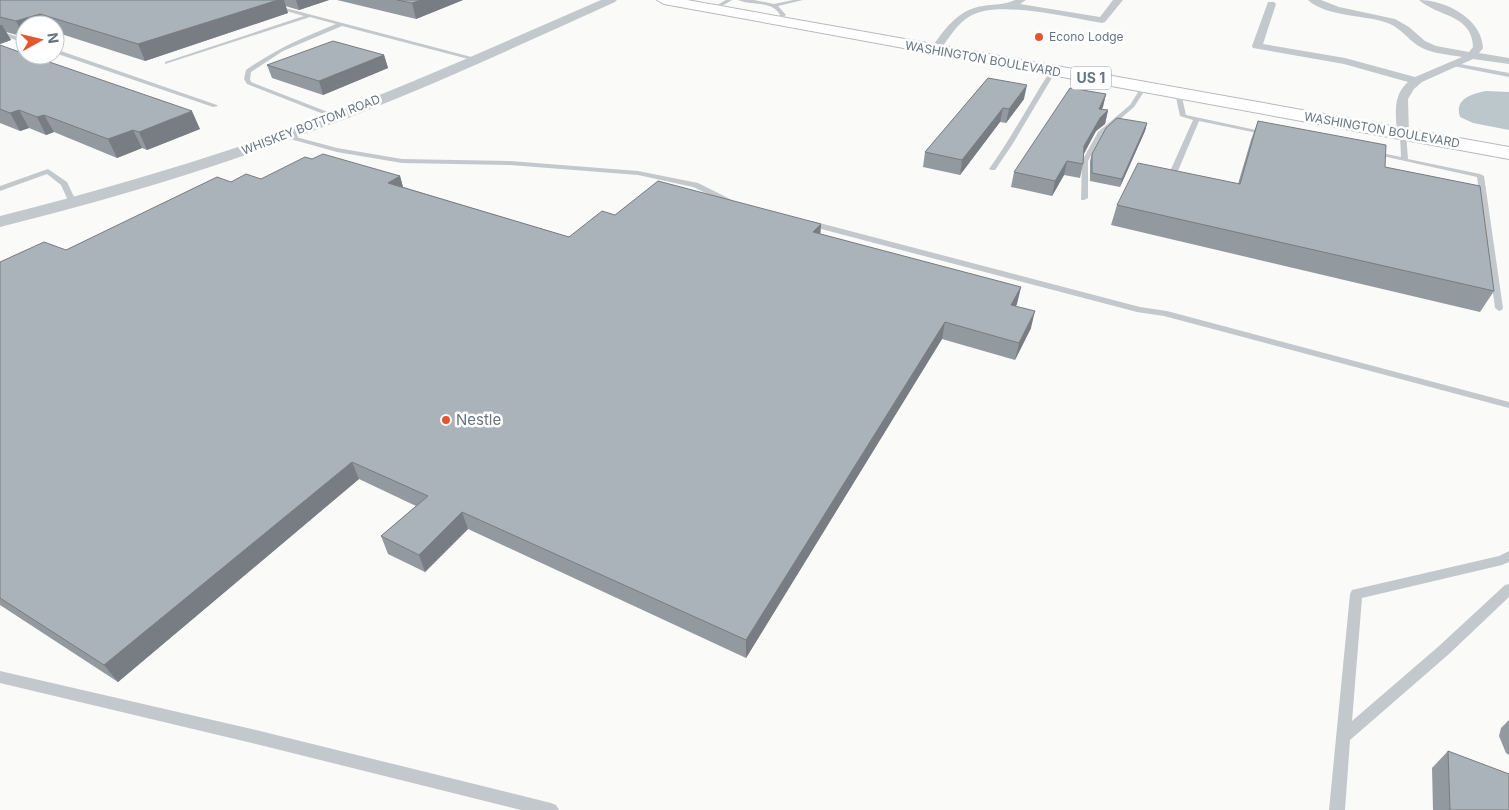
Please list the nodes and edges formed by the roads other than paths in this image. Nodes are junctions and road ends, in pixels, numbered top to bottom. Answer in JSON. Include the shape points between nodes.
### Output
{"nodes":[{"id":1,"x":250,"y":0,"type":"edge"},
{"id":2,"x":611,"y":0,"type":"edge"},
{"id":3,"x":664,"y":0,"type":"edge"},
{"id":4,"x":730,"y":0,"type":"edge"},
{"id":5,"x":740,"y":0,"type":"edge"},
{"id":6,"x":801,"y":0,"type":"edge"},
{"id":7,"x":1118,"y":0,"type":"edge"},
{"id":8,"x":1313,"y":0,"type":"edge"},
{"id":9,"x":1424,"y":0,"type":"edge"},
{"id":10,"x":1017,"y":3,"type":"edge"},
{"id":11,"x":1271,"y":4,"type":"dead end"},
{"id":12,"x":714,"y":9,"type":"junction"},
{"id":13,"x":775,"y":13,"type":"junction"},
{"id":14,"x":310,"y":16,"type":"junction"},
{"id":15,"x":341,"y":24,"type":"junction"},
{"id":16,"x":0,"y":32,"type":"edge"},
{"id":17,"x":15,"y":37,"type":"edge"},
{"id":18,"x":935,"y":50,"type":"junction"},
{"id":19,"x":65,"y":54,"type":"edge"},
{"id":20,"x":1473,"y":55,"type":"junction"},
{"id":21,"x":476,"y":59,"type":"junction"},
{"id":22,"x":1509,"y":61,"type":"edge"},
{"id":23,"x":167,"y":63,"type":"dead end"},
{"id":24,"x":1455,"y":65,"type":"junction"},
{"id":25,"x":1053,"y":71,"type":"junction"},
{"id":26,"x":1509,"y":75,"type":"edge"},
{"id":27,"x":1417,"y":82,"type":"junction"},
{"id":28,"x":1144,"y":87,"type":"junction"},
{"id":29,"x":1178,"y":93,"type":"junction"},
{"id":30,"x":215,"y":106,"type":"dead end"},
{"id":31,"x":336,"y":117,"type":"junction"},
{"id":32,"x":1197,"y":119,"type":"junction"},
{"id":33,"x":1273,"y":134,"type":"edge"},
{"id":34,"x":1403,"y":134,"type":"junction"},
{"id":35,"x":285,"y":136,"type":"junction"},
{"id":36,"x":1367,"y":152,"type":"edge"},
{"id":37,"x":1509,"y":152,"type":"edge"},
{"id":38,"x":1404,"y":160,"type":"junction"},
{"id":39,"x":993,"y":169,"type":"dead end"},
{"id":40,"x":1171,"y":178,"type":"edge"},
{"id":41,"x":0,"y":189,"type":"edge"},
{"id":42,"x":1084,"y":198,"type":"dead end"},
{"id":43,"x":73,"y":203,"type":"junction"},
{"id":44,"x":741,"y":205,"type":"edge"},
{"id":45,"x":798,"y":220,"type":"edge"},
{"id":46,"x":0,"y":222,"type":"edge"},
{"id":47,"x":1499,"y":308,"type":"dead end"},
{"id":48,"x":1509,"y":405,"type":"edge"},
{"id":49,"x":1509,"y":556,"type":"edge"},
{"id":50,"x":1509,"y":589,"type":"edge"},
{"id":51,"x":0,"y":677,"type":"edge"},
{"id":52,"x":1344,"y":737,"type":"junction"},
{"id":53,"x":551,"y":810,"type":"edge"},
{"id":54,"x":1337,"y":810,"type":"edge"}],
"edges":[{"from":1,"to":14,"type":"lane"},
{"from":2,"to":21,"type":"street","name":"WHISKEY BOTTOM ROAD"},
{"from":3,"to":12,"type":"main road","name":"WASHINGTON BOULEVARD","number":"US 1"},
{"from":4,"to":12,"type":"lane"},
{"from":5,"to":13,"type":"lane"},
{"from":6,"to":13,"type":"lane"},
{"from":7,"to":10,"type":"street","via":[[1102,20]]},
{"from":8,"to":20,"type":"street","via":[[1336,9],[1392,21],[1433,48]]},
{"from":9,"to":20,"type":"street","via":[[1456,15],[1472,28],[1479,43]]},
{"from":10,"to":18,"type":"street","via":[[972,11],[947,33]]},
{"from":11,"to":27,"type":"street","via":[[1257,46],[1345,61]]},
{"from":12,"to":13,"type":"main road","name":"WASHINGTON BOULEVARD","number":"US 1"},
{"from":13,"to":18,"type":"main road","name":"WASHINGTON BOULEVARD","number":"US 1"},
{"from":14,"to":15,"type":"lane"},
{"from":14,"to":23,"type":"lane"},
{"from":15,"to":21,"type":"lane"},
{"from":15,"to":31,"type":"lane","via":[[267,56],[248,71],[247,78],[249,83]]},
{"from":16,"to":17,"type":"lane"},
{"from":18,"to":25,"type":"main road","name":"WASHINGTON BOULEVARD","number":"US 1"},
{"from":19,"to":30,"type":"lane"},
{"from":20,"to":22,"type":"street"},
{"from":20,"to":24,"type":"street"},
{"from":21,"to":31,"type":"street","name":"WHISKEY BOTTOM ROAD"},
{"from":24,"to":26,"type":"lane"},
{"from":24,"to":27,"type":"street"},
{"from":25,"to":28,"type":"main road","name":"WASHINGTON BOULEVARD","number":"US 1"},
{"from":25,"to":39,"type":"lane"},
{"from":27,"to":34,"type":"street","via":[[1403,96]]},
{"from":28,"to":29,"type":"main road","name":"WASHINGTON BOULEVARD","number":"US 1"},
{"from":28,"to":42,"type":"lane","via":[[1132,106],[1100,133],[1085,161]]},
{"from":29,"to":32,"type":"lane","via":[[1183,116]]},
{"from":29,"to":34,"type":"main road","name":"WASHINGTON BOULEVARD","number":"US 1"},
{"from":31,"to":35,"type":"street","name":"WHISKEY BOTTOM ROAD"},
{"from":32,"to":33,"type":"lane"},
{"from":32,"to":40,"type":"lane"},
{"from":34,"to":37,"type":"main road","name":"WASHINGTON BOULEVARD","number":"US 1"},
{"from":34,"to":38,"type":"lane"},
{"from":35,"to":43,"type":"street","name":"WHISKEY BOTTOM ROAD"},
{"from":35,"to":44,"type":"lane","via":[[336,150],[402,161],[510,162],[638,173],[695,185]]},
{"from":36,"to":38,"type":"lane"},
{"from":38,"to":47,"type":"lane","via":[[1480,176]]},
{"from":41,"to":43,"type":"lane","via":[[48,171],[64,184]]},
{"from":43,"to":46,"type":"street","name":"WHISKEY BOTTOM ROAD"},
{"from":45,"to":48,"type":"lane"},
{"from":49,"to":52,"type":"lane","via":[[1356,594]]},
{"from":50,"to":52,"type":"lane"},
{"from":51,"to":53,"type":"lane"},
{"from":52,"to":54,"type":"lane"}]}
